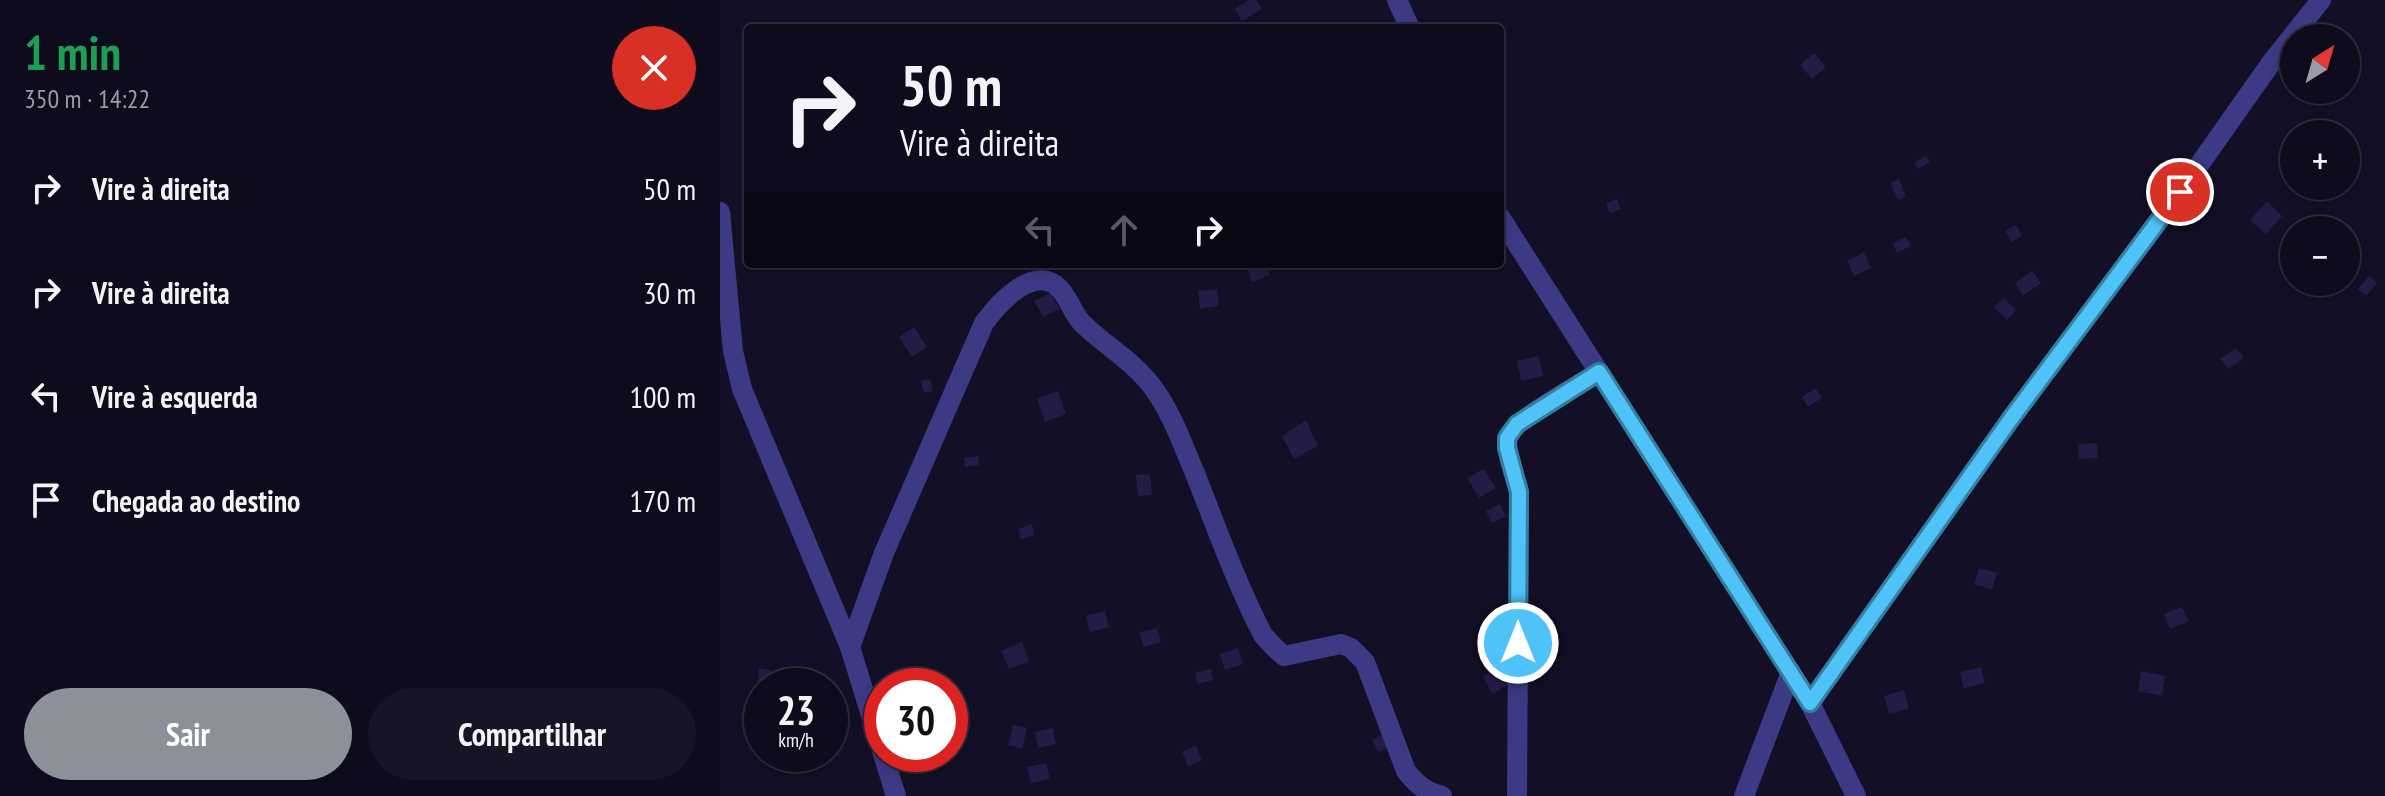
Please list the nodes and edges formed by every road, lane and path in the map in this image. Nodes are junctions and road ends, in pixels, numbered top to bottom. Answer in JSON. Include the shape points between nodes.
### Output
{"nodes":[{"id":1,"x":1397,"y":0,"type":"edge"},
{"id":2,"x":2321,"y":0,"type":"edge"},
{"id":3,"x":1408,"y":24,"type":"edge"},
{"id":4,"x":720,"y":212,"type":"edge"},
{"id":5,"x":1504,"y":223,"type":"edge"},
{"id":6,"x":1599,"y":372,"type":"junction"},
{"id":7,"x":850,"y":647,"type":"junction"},
{"id":8,"x":1791,"y":672,"type":"junction"},
{"id":9,"x":864,"y":693,"type":"edge"},
{"id":10,"x":1810,"y":703,"type":"junction"},
{"id":11,"x":888,"y":772,"type":"edge"},
{"id":12,"x":896,"y":796,"type":"edge"},
{"id":13,"x":1442,"y":796,"type":"edge"},
{"id":14,"x":1517,"y":796,"type":"edge"},
{"id":15,"x":1744,"y":796,"type":"edge"},
{"id":16,"x":1856,"y":796,"type":"edge"}],
"edges":[{"from":1,"to":3,"type":"street"},
{"from":2,"to":10,"type":"street","via":[[2010,420]]},
{"from":4,"to":7,"type":"street","via":[[733,351],[742,389]]},
{"from":5,"to":6,"type":"street"},
{"from":6,"to":8,"type":"street"},
{"from":6,"to":14,"type":"street","via":[[1517,424],[1507,438],[1519,492]]},
{"from":7,"to":9,"type":"street"},
{"from":7,"to":13,"type":"street","via":[[884,553],[984,323],[1016,289],[1049,282],[1061,290],[1081,321],[1154,389],[1175,425],[1263,635],[1284,656],[1341,644],[1351,648],[1365,662],[1406,771],[1416,784]]},
{"from":8,"to":10,"type":"street"},
{"from":8,"to":15,"type":"street"},
{"from":10,"to":16,"type":"street"},
{"from":11,"to":12,"type":"street"}]}
